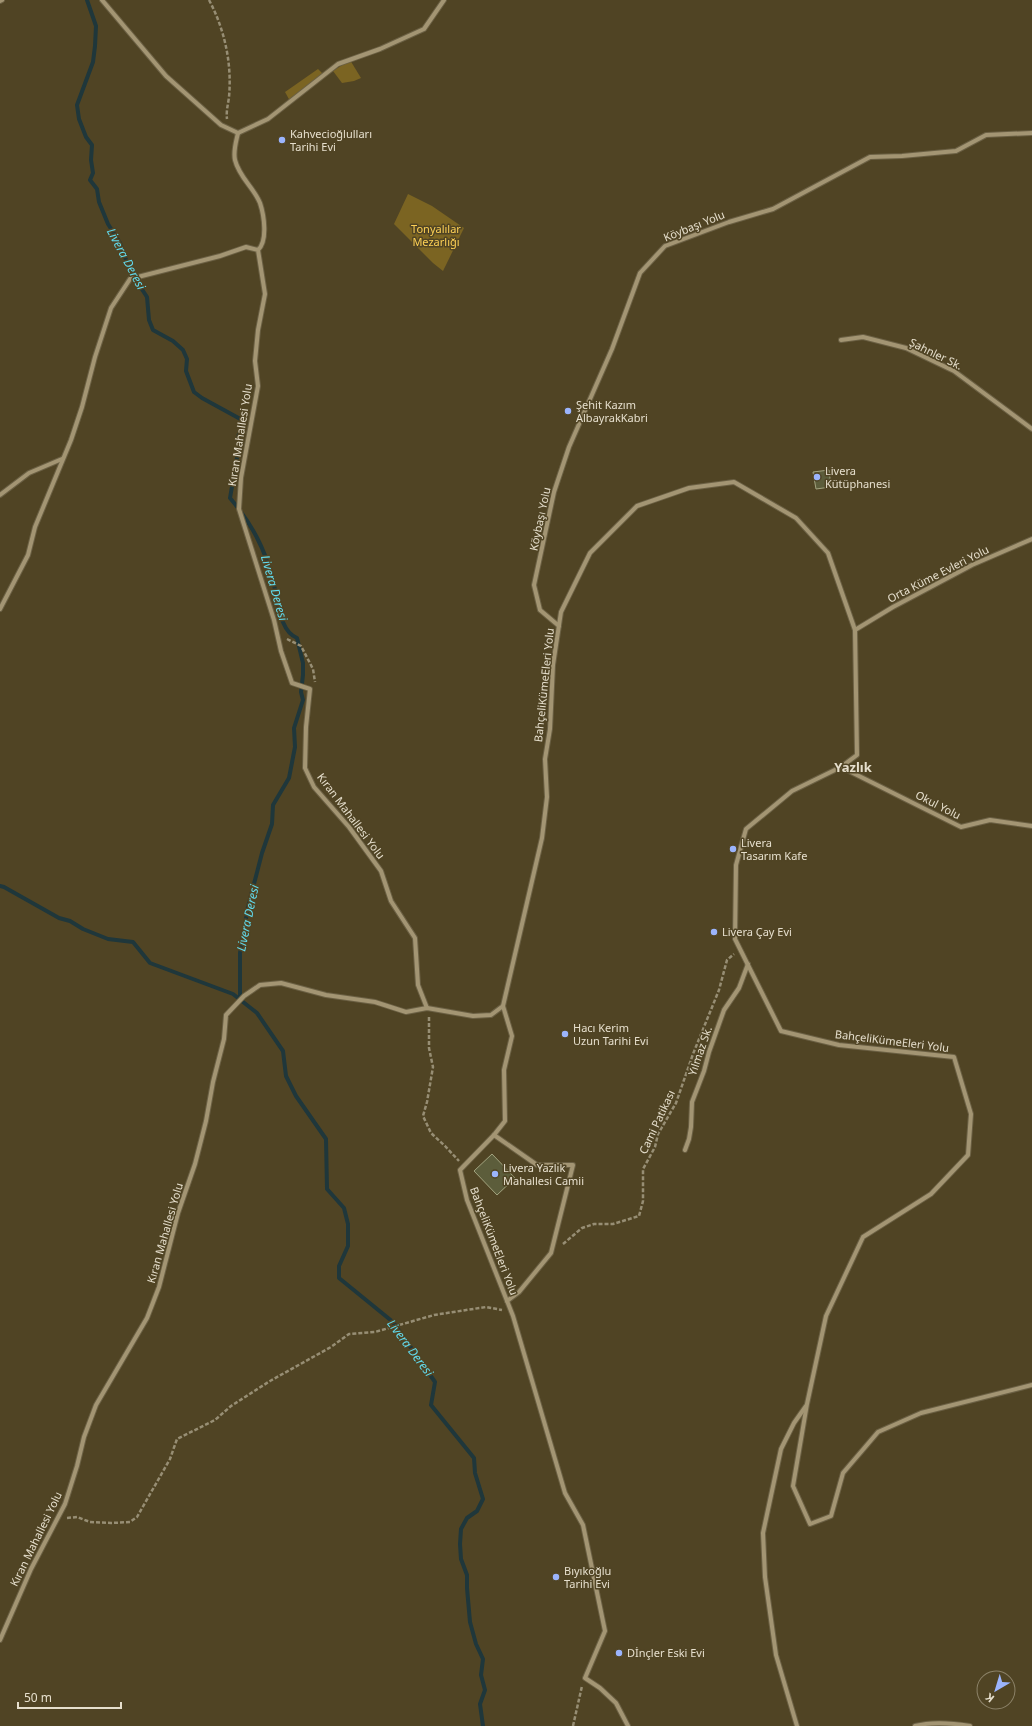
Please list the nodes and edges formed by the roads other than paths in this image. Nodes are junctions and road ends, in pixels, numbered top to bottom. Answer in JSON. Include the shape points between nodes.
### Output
{"nodes":[{"id":1,"x":102,"y":0,"type":"edge"},
{"id":2,"x":444,"y":0,"type":"edge"},
{"id":3,"x":238,"y":133,"type":"junction"},
{"id":4,"x":1032,"y":133,"type":"edge"},
{"id":5,"x":258,"y":250,"type":"junction"},
{"id":6,"x":841,"y":340,"type":"dead end"},
{"id":7,"x":1032,"y":429,"type":"edge"},
{"id":8,"x":62,"y":459,"type":"junction"},
{"id":9,"x":0,"y":495,"type":"edge"},
{"id":10,"x":1032,"y":540,"type":"edge"},
{"id":11,"x":0,"y":609,"type":"edge"},
{"id":12,"x":559,"y":626,"type":"junction"},
{"id":13,"x":855,"y":630,"type":"junction"},
{"id":14,"x":841,"y":767,"type":"junction"},
{"id":15,"x":1032,"y":826,"type":"edge"},
{"id":16,"x":748,"y":964,"type":"junction"},
{"id":17,"x":503,"y":1006,"type":"junction"},
{"id":18,"x":427,"y":1008,"type":"junction"},
{"id":19,"x":494,"y":1135,"type":"junction"},
{"id":20,"x":685,"y":1150,"type":"dead end"},
{"id":21,"x":507,"y":1301,"type":"junction"},
{"id":22,"x":1032,"y":1385,"type":"edge"},
{"id":23,"x":807,"y":1404,"type":"junction"},
{"id":24,"x":0,"y":1640,"type":"edge"},
{"id":25,"x":628,"y":1726,"type":"edge"},
{"id":26,"x":798,"y":1726,"type":"edge"},
{"id":27,"x":915,"y":1726,"type":"edge"},
{"id":28,"x":970,"y":1726,"type":"edge"}],
"edges":[{"from":1,"to":3,"type":"street","via":[[166,76],[221,125]]},
{"from":2,"to":3,"type":"street","via":[[424,29],[338,64],[268,119]]},
{"from":3,"to":5,"type":"street","via":[[234,152],[236,162],[260,204],[265,231],[263,243]]},
{"from":4,"to":12,"type":"street","name":"Köybaşı Yolu","via":[[986,135],[956,151],[870,157],[773,209],[665,246],[640,273],[612,349],[569,447],[554,492],[534,585],[540,610]]},
{"from":5,"to":8,"type":"street","via":[[246,247],[130,280],[111,308],[82,407]]},
{"from":5,"to":18,"type":"street","name":"Kıran Mahallesi Yolu","via":[[265,294],[255,361],[258,386],[239,509],[292,684],[310,689],[305,768],[314,787],[349,827],[381,871],[391,901],[415,938],[418,985]]},
{"from":6,"to":7,"type":"street","name":"Şahnler Sk.","via":[[863,337],[906,348],[954,371]]},
{"from":8,"to":9,"type":"street","via":[[29,473]]},
{"from":8,"to":11,"type":"street","via":[[35,527],[28,555]]},
{"from":10,"to":13,"type":"street","name":"Orta Küme Evleri Yolu","via":[[972,565]]},
{"from":12,"to":13,"type":"street","name":"BahçeliKümeEleri Yolu","via":[[561,612],[590,553],[637,506],[689,488],[734,482],[796,518],[828,553]]},
{"from":12,"to":17,"type":"street","name":"BahçeliKümeEleri Yolu","via":[[545,759],[547,798],[542,838]]},
{"from":13,"to":14,"type":"street","name":"BahçeliKümeEleri Yolu","via":[[857,755]]},
{"from":14,"to":15,"type":"street","name":"Okul Yolu","via":[[961,828],[990,820]]},
{"from":14,"to":16,"type":"street","name":"BahçeliKümeEleri Yolu","via":[[792,791],[746,829],[736,865],[735,939]]},
{"from":16,"to":20,"type":"street","name":"Yılmaz Sk.","via":[[739,988],[724,1010],[692,1102],[691,1127]]},
{"from":16,"to":23,"type":"street","name":"BahçeliKümeEleri Yolu","via":[[781,1031],[839,1045],[954,1057],[971,1114],[968,1155],[931,1194],[863,1237],[826,1316]]},
{"from":17,"to":18,"type":"street","name":"Kıran Mahallesi Yolu","via":[[491,1015],[473,1016]]},
{"from":17,"to":19,"type":"street","name":"BahçeliKümeEleri Yolu","via":[[512,1036],[504,1070],[505,1121]]},
{"from":18,"to":24,"type":"street","name":"Kıran Mahallesi Yolu","via":[[406,1012],[375,1002],[326,995],[281,983],[260,985],[244,996],[226,1015],[224,1039],[206,1121],[159,1287],[147,1318],[96,1405],[84,1437],[66,1504],[31,1569]]},
{"from":19,"to":21,"type":"street","name":"BahçeliKümeEleri Yolu","via":[[460,1170],[467,1200]]},
{"from":19,"to":21,"type":"street","via":[[537,1165],[573,1165],[551,1253],[519,1292]]},
{"from":21,"to":25,"type":"street","name":"BahçeliKümeEleri Yolu","via":[[525,1353],[565,1493],[583,1526],[605,1631],[585,1678],[616,1703]]},
{"from":22,"to":23,"type":"street","name":"BahçeliKümeEleri Yolu","via":[[921,1413],[878,1432],[843,1473],[831,1516],[810,1524],[793,1486]]},
{"from":23,"to":26,"type":"street","name":"BahçeliKümeEleri Yolu","via":[[781,1449],[763,1533],[765,1577],[776,1655]]},
{"from":27,"to":28,"type":"street","via":[[927,1723]]}]}
